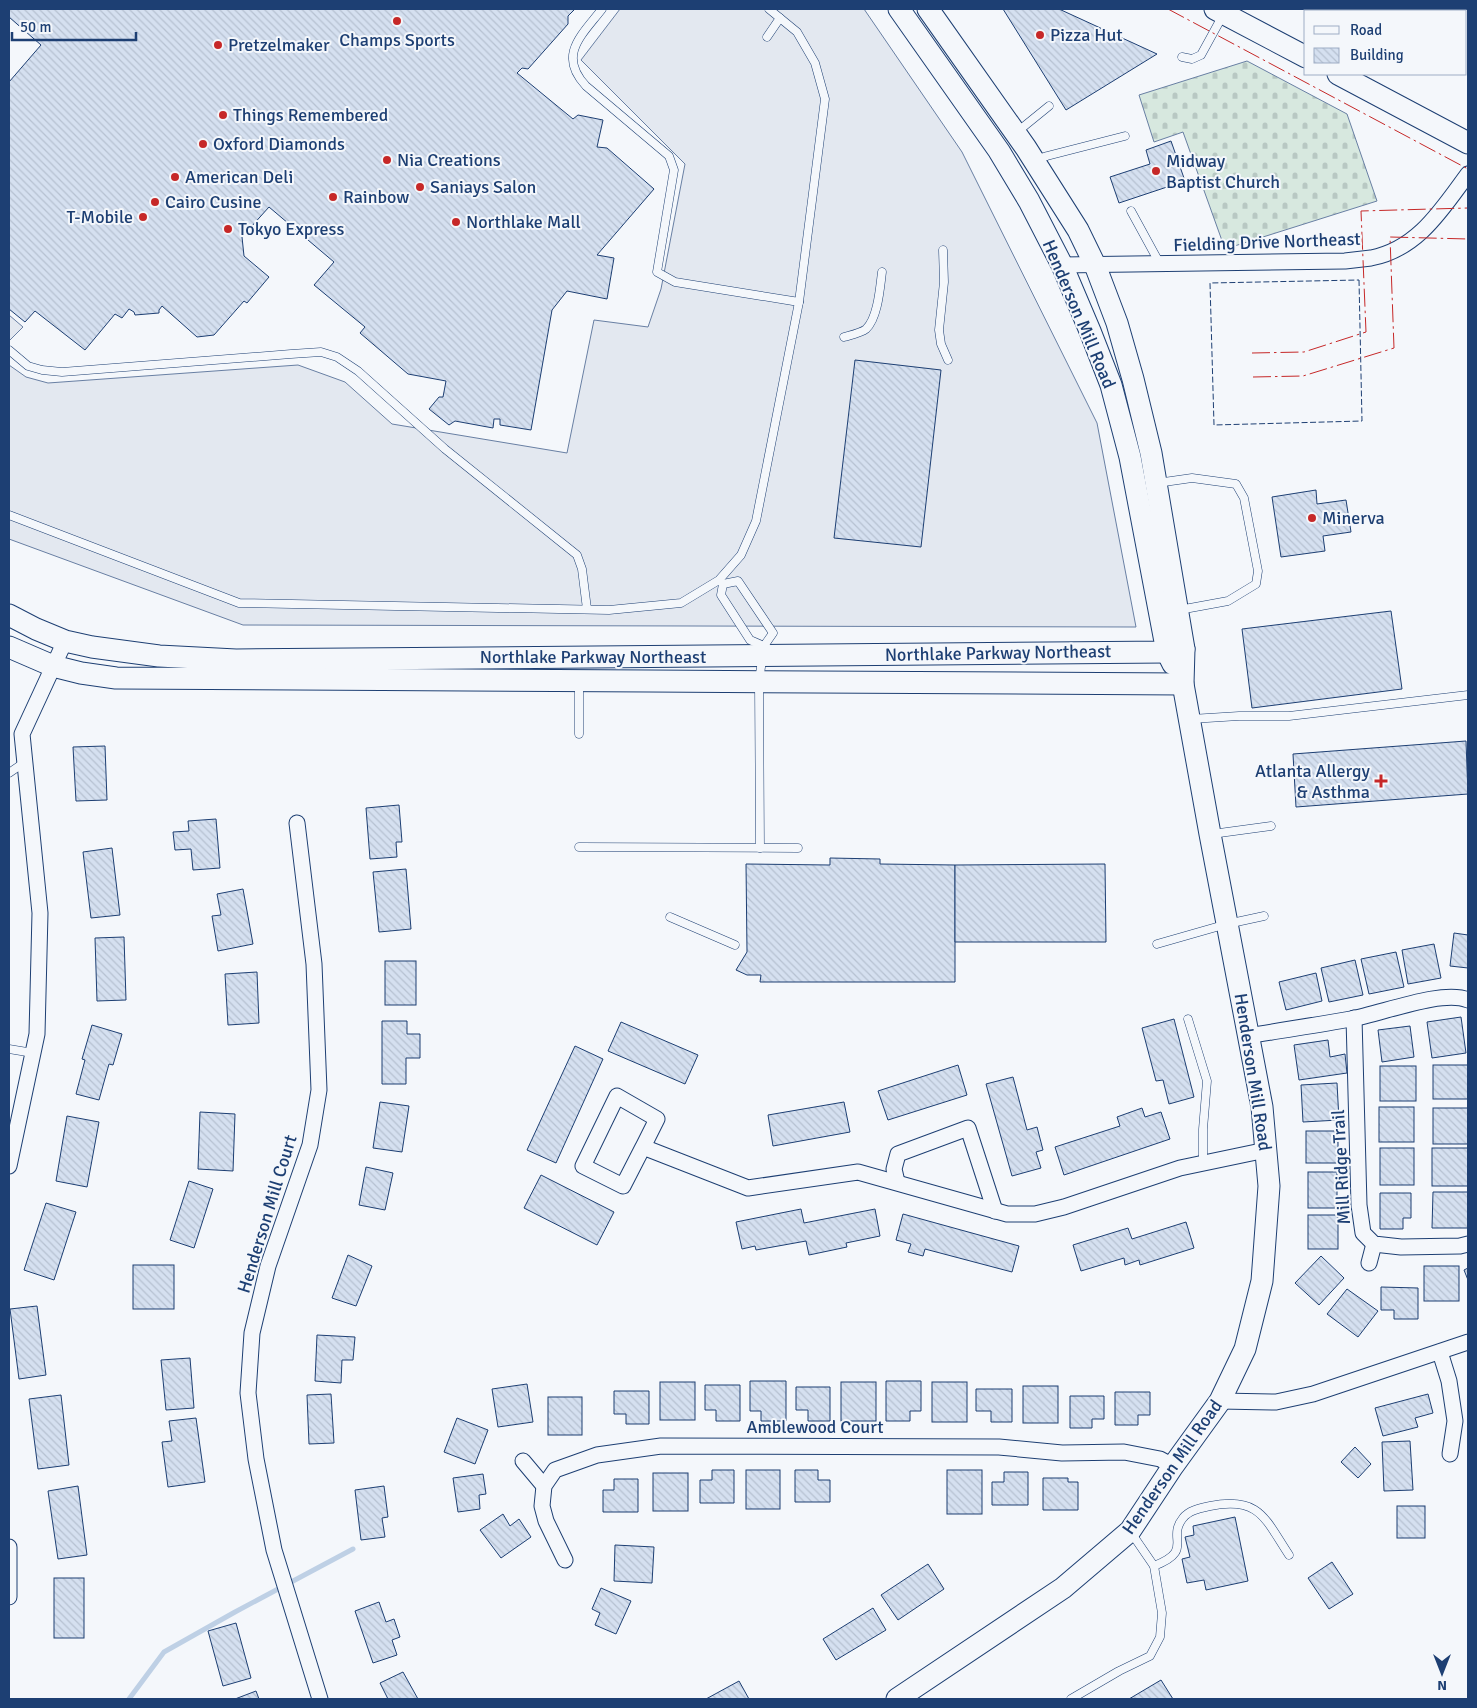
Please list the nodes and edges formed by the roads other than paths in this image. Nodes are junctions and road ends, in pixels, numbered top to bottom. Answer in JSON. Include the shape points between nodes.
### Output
{"nodes":[{"id":1,"x":602,"y":9,"type":"edge"},
{"id":2,"x":769,"y":9,"type":"edge"},
{"id":3,"x":899,"y":9,"type":"edge"},
{"id":4,"x":928,"y":9,"type":"edge"},
{"id":5,"x":1219,"y":11,"type":"edge"},
{"id":6,"x":780,"y":18,"type":"junction"},
{"id":7,"x":767,"y":37,"type":"dead end"},
{"id":8,"x":1304,"y":56,"type":"edge"},
{"id":9,"x":1182,"y":57,"type":"dead end"},
{"id":10,"x":1340,"y":75,"type":"edge"},
{"id":11,"x":1049,"y":106,"type":"dead end"},
{"id":12,"x":1016,"y":134,"type":"junction"},
{"id":13,"x":1125,"y":136,"type":"dead end"},
{"id":14,"x":1468,"y":143,"type":"edge"},
{"id":15,"x":1034,"y":161,"type":"junction"},
{"id":16,"x":1468,"y":174,"type":"edge"},
{"id":17,"x":1131,"y":211,"type":"dead end"},
{"id":18,"x":943,"y":250,"type":"dead end"},
{"id":19,"x":1160,"y":264,"type":"junction"},
{"id":20,"x":1062,"y":265,"type":"junction"},
{"id":21,"x":1095,"y":265,"type":"junction"},
{"id":22,"x":882,"y":272,"type":"dead end"},
{"id":23,"x":799,"y":302,"type":"junction"},
{"id":24,"x":844,"y":337,"type":"dead end"},
{"id":25,"x":9,"y":350,"type":"edge"},
{"id":26,"x":948,"y":360,"type":"dead end"},
{"id":27,"x":1156,"y":483,"type":"junction"},
{"id":28,"x":9,"y":515,"type":"edge"},
{"id":29,"x":721,"y":582,"type":"junction"},
{"id":30,"x":587,"y":609,"type":"junction"},
{"id":31,"x":1177,"y":611,"type":"junction"},
{"id":32,"x":9,"y":615,"type":"edge"},
{"id":33,"x":65,"y":641,"type":"junction"},
{"id":34,"x":9,"y":647,"type":"edge"},
{"id":35,"x":764,"y":651,"type":"junction"},
{"id":36,"x":1175,"y":651,"type":"junction"},
{"id":37,"x":53,"y":666,"type":"junction"},
{"id":38,"x":579,"y":681,"type":"junction"},
{"id":39,"x":759,"y":681,"type":"junction"},
{"id":40,"x":1183,"y":684,"type":"junction"},
{"id":41,"x":1468,"y":695,"type":"edge"},
{"id":42,"x":1189,"y":719,"type":"junction"},
{"id":43,"x":579,"y":734,"type":"dead end"},
{"id":44,"x":25,"y":762,"type":"junction"},
{"id":45,"x":9,"y":773,"type":"edge"},
{"id":46,"x":297,"y":822,"type":"dead end"},
{"id":47,"x":1271,"y":826,"type":"dead end"},
{"id":48,"x":1210,"y":834,"type":"junction"},
{"id":49,"x":579,"y":846,"type":"dead end"},
{"id":50,"x":760,"y":848,"type":"junction"},
{"id":51,"x":798,"y":848,"type":"dead end"},
{"id":52,"x":1264,"y":916,"type":"dead end"},
{"id":53,"x":670,"y":917,"type":"dead end"},
{"id":54,"x":1227,"y":924,"type":"junction"},
{"id":55,"x":1157,"y":944,"type":"dead end"},
{"id":56,"x":734,"y":945,"type":"dead end"},
{"id":57,"x":1468,"y":1000,"type":"edge"},
{"id":58,"x":1354,"y":1018,"type":"junction"},
{"id":59,"x":1188,"y":1019,"type":"dead end"},
{"id":60,"x":1248,"y":1036,"type":"junction"},
{"id":61,"x":9,"y":1049,"type":"edge"},
{"id":62,"x":33,"y":1053,"type":"junction"},
{"id":63,"x":644,"y":1148,"type":"junction"},
{"id":64,"x":1266,"y":1150,"type":"junction"},
{"id":65,"x":1203,"y":1163,"type":"junction"},
{"id":66,"x":9,"y":1166,"type":"edge"},
{"id":67,"x":897,"y":1182,"type":"junction"},
{"id":68,"x":995,"y":1211,"type":"junction"},
{"id":69,"x":1374,"y":1244,"type":"junction"},
{"id":70,"x":1468,"y":1244,"type":"edge"},
{"id":71,"x":1369,"y":1263,"type":"dead end"},
{"id":72,"x":1468,"y":1342,"type":"edge"},
{"id":73,"x":1440,"y":1352,"type":"junction"},
{"id":74,"x":1220,"y":1401,"type":"junction"},
{"id":75,"x":1450,"y":1454,"type":"dead end"},
{"id":76,"x":523,"y":1461,"type":"dead end"},
{"id":77,"x":1173,"y":1466,"type":"junction"},
{"id":78,"x":544,"y":1486,"type":"junction"},
{"id":79,"x":1130,"y":1531,"type":"junction"},
{"id":80,"x":9,"y":1547,"type":"edge"},
{"id":81,"x":1289,"y":1555,"type":"dead end"},
{"id":82,"x":565,"y":1560,"type":"dead end"},
{"id":83,"x":1154,"y":1566,"type":"junction"},
{"id":84,"x":9,"y":1597,"type":"edge"},
{"id":85,"x":320,"y":1699,"type":"edge"},
{"id":86,"x":897,"y":1699,"type":"edge"},
{"id":87,"x":1071,"y":1699,"type":"edge"}],
"edges":[{"from":1,"to":23,"type":"lane","via":[[572,52],[572,64],[586,86],[668,156],[674,170],[657,272],[675,282]]},
{"from":2,"to":6,"type":"lane"},
{"from":3,"to":20,"type":"street","name":"Henderson Mill Road","via":[[999,151]]},
{"from":4,"to":12,"type":"street","name":"Henderson Mill Road"},
{"from":5,"to":8,"type":"street"},
{"from":5,"to":9,"type":"lane","via":[[1201,55],[1192,59]]},
{"from":6,"to":7,"type":"lane"},
{"from":6,"to":23,"type":"lane","via":[[797,32],[816,63],[825,99]]},
{"from":10,"to":14,"type":"street"},
{"from":11,"to":12,"type":"lane"},
{"from":12,"to":15,"type":"street","name":"Henderson Mill Road"},
{"from":13,"to":15,"type":"lane"},
{"from":15,"to":21,"type":"street","name":"Henderson Mill Road","via":[[1078,230]]},
{"from":16,"to":19,"type":"street","name":"Fielding Drive Northeast","via":[[1420,234],[1373,258]]},
{"from":17,"to":19,"type":"lane"},
{"from":18,"to":26,"type":"lane","via":[[944,282],[939,330]]},
{"from":19,"to":21,"type":"street","name":"Fielding Drive Northeast"},
{"from":20,"to":21,"type":"street","name":"Fielding Drive Northeast"},
{"from":20,"to":36,"type":"street","name":"Henderson Mill Road","via":[[1111,385]]},
{"from":21,"to":27,"type":"street","name":"Henderson Mill Road","via":[[1117,323],[1133,379]]},
{"from":22,"to":24,"type":"lane","via":[[872,321],[865,330]]},
{"from":23,"to":29,"type":"lane","via":[[756,521],[741,556]]},
{"from":25,"to":30,"type":"lane","via":[[28,366],[62,372],[321,352],[337,357],[358,371],[445,449],[576,556],[582,569]]},
{"from":27,"to":31,"type":"street","name":"Henderson Mill Road"},
{"from":27,"to":31,"type":"lane","via":[[1192,478],[1236,484],[1244,498],[1258,572],[1256,584],[1228,601]]},
{"from":28,"to":30,"type":"lane","via":[[240,604]]},
{"from":29,"to":30,"type":"lane","via":[[681,604]]},
{"from":29,"to":35,"type":"lane","via":[[721,596],[750,640]]},
{"from":29,"to":35,"type":"lane","via":[[738,581],[773,633]]},
{"from":31,"to":36,"type":"street","name":"Henderson Mill Road"},
{"from":32,"to":33,"type":"street","name":"Northlake Parkway Northeast"},
{"from":33,"to":35,"type":"street","name":"Northlake Parkway Northeast","via":[[158,656],[236,660]]},
{"from":33,"to":37,"type":"street"},
{"from":34,"to":37,"type":"street","name":"Northlake Parkway Northeast"},
{"from":35,"to":36,"type":"street","name":"Northlake Parkway Northeast"},
{"from":35,"to":39,"type":"lane"},
{"from":36,"to":40,"type":"street","name":"Henderson Mill Road"},
{"from":37,"to":38,"type":"street","name":"Northlake Parkway Northeast","via":[[81,674],[116,678]]},
{"from":37,"to":44,"type":"street","via":[[22,734]]},
{"from":38,"to":39,"type":"street","name":"Northlake Parkway Northeast"},
{"from":38,"to":43,"type":"lane"},
{"from":39,"to":40,"type":"street","name":"Northlake Parkway Northeast"},
{"from":39,"to":50,"type":"lane"},
{"from":40,"to":42,"type":"street","name":"Henderson Mill Road"},
{"from":41,"to":42,"type":"lane","via":[[1289,716]]},
{"from":42,"to":48,"type":"street","name":"Henderson Mill Road"},
{"from":44,"to":45,"type":"lane"},
{"from":44,"to":62,"type":"street","via":[[40,914],[37,1034]]},
{"from":46,"to":85,"type":"street","name":"Henderson Mill Court","via":[[314,964],[319,1090],[310,1145],[268,1266],[252,1333],[248,1393],[256,1459],[274,1550]]},
{"from":47,"to":48,"type":"lane"},
{"from":48,"to":54,"type":"street","name":"Henderson Mill Road"},
{"from":49,"to":50,"type":"lane"},
{"from":50,"to":51,"type":"lane"},
{"from":52,"to":54,"type":"lane"},
{"from":53,"to":56,"type":"lane"},
{"from":54,"to":55,"type":"lane"},
{"from":54,"to":60,"type":"street","name":"Henderson Mill Road"},
{"from":57,"to":58,"type":"street","via":[[1459,996],[1417,1002]]},
{"from":58,"to":60,"type":"street"},
{"from":58,"to":69,"type":"street","name":"Mill Ridge Trail","via":[[1359,1205],[1363,1233]]},
{"from":59,"to":65,"type":"lane","via":[[1206,1081]]},
{"from":60,"to":64,"type":"street","name":"Henderson Mill Road","via":[[1262,1107]]},
{"from":61,"to":62,"type":"lane"},
{"from":62,"to":66,"type":"street"},
{"from":63,"to":63,"type":"street","via":[[622,1186],[584,1166],[617,1096],[657,1118]]},
{"from":63,"to":67,"type":"street","via":[[748,1188],[858,1172]]},
{"from":64,"to":65,"type":"street"},
{"from":64,"to":74,"type":"street","name":"Henderson Mill Road","via":[[1269,1186],[1262,1281],[1245,1349]]},
{"from":65,"to":68,"type":"street","via":[[1035,1214]]},
{"from":67,"to":68,"type":"street"},
{"from":67,"to":68,"type":"street","via":[[894,1169],[898,1154],[968,1128]]},
{"from":69,"to":70,"type":"street","via":[[1401,1247]]},
{"from":69,"to":71,"type":"street"},
{"from":72,"to":73,"type":"street"},
{"from":73,"to":74,"type":"street","via":[[1313,1394],[1276,1402]]},
{"from":73,"to":75,"type":"street","via":[[1449,1381],[1455,1421]]},
{"from":74,"to":77,"type":"street","name":"Henderson Mill Road"},
{"from":76,"to":78,"type":"street"},
{"from":77,"to":78,"type":"street","name":"Amblewood Court","via":[[1160,1459],[1124,1452],[999,1447],[661,1446],[597,1455],[555,1470]]},
{"from":77,"to":79,"type":"street","name":"Henderson Mill Road"},
{"from":78,"to":82,"type":"street","via":[[542,1506],[546,1521]]},
{"from":79,"to":83,"type":"lane"},
{"from":79,"to":86,"type":"street","name":"Henderson Mill Road","via":[[1063,1588]]},
{"from":80,"to":84,"type":"street"},
{"from":81,"to":83,"type":"lane","via":[[1264,1516],[1247,1505],[1231,1502],[1191,1512],[1182,1519],[1176,1553]]},
{"from":83,"to":87,"type":"lane","via":[[1162,1613],[1160,1637],[1150,1656]]}]}
